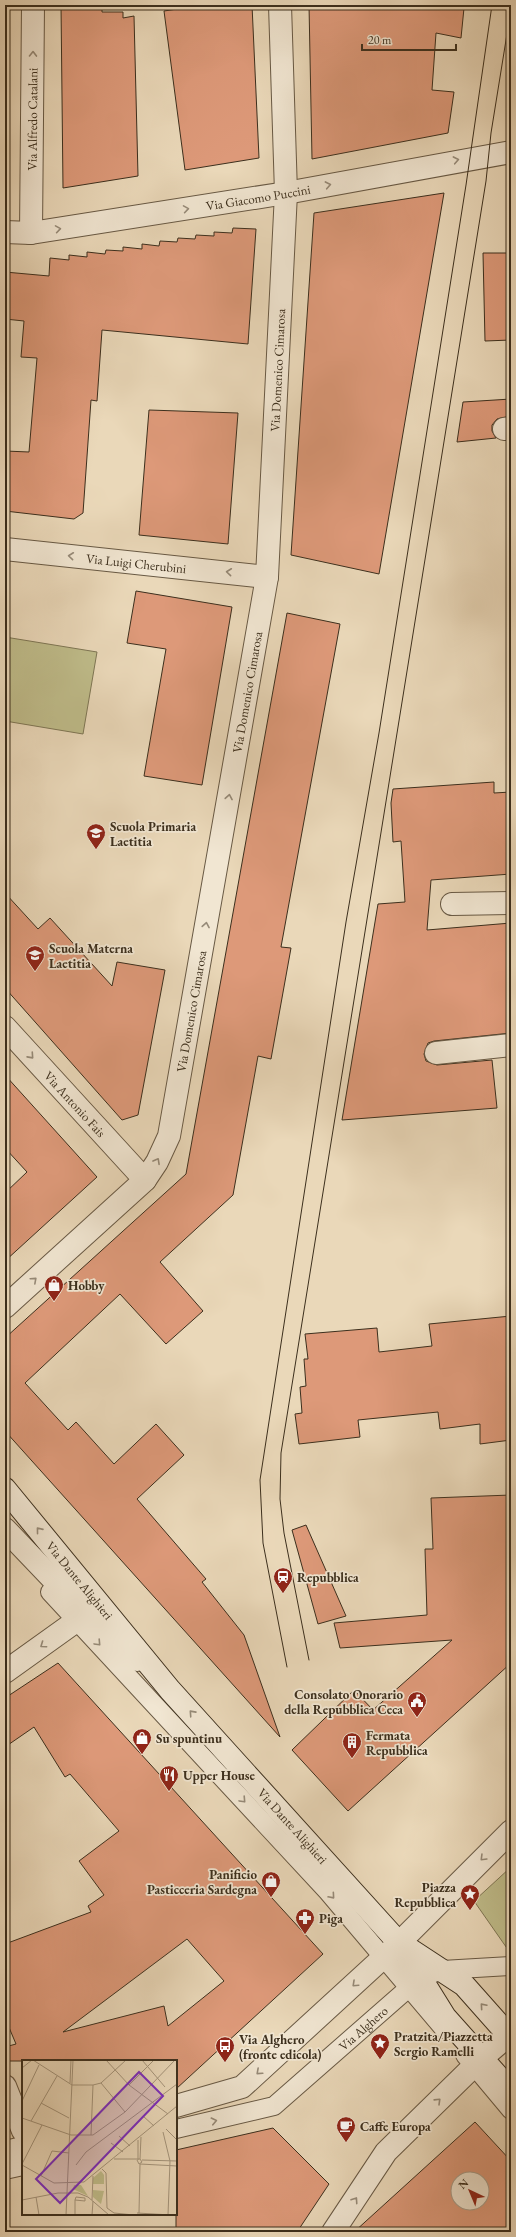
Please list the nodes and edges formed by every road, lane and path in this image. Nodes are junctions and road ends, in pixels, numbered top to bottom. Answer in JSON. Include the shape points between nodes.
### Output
{"nodes":[{"id":1,"x":33,"y":5,"type":"edge"},
{"id":2,"x":280,"y":5,"type":"edge"},
{"id":3,"x":511,"y":152,"type":"edge"},
{"id":4,"x":286,"y":193,"type":"junction"},
{"id":5,"x":5,"y":232,"type":"edge"},
{"id":6,"x":31,"y":233,"type":"junction"},
{"id":7,"x":5,"y":548,"type":"edge"},
{"id":8,"x":267,"y":577,"type":"junction"},
{"id":9,"x":511,"y":903,"type":"edge"},
{"id":10,"x":452,"y":904,"type":"dead end"},
{"id":11,"x":5,"y":1027,"type":"edge"},
{"id":12,"x":511,"y":1045,"type":"edge"},
{"id":13,"x":436,"y":1053,"type":"dead end"},
{"id":14,"x":145,"y":1180,"type":"junction"},
{"id":15,"x":5,"y":1306,"type":"edge"},
{"id":16,"x":5,"y":1489,"type":"edge"},
{"id":17,"x":5,"y":1529,"type":"edge"},
{"id":18,"x":5,"y":1543,"type":"edge"},
{"id":19,"x":82,"y":1618,"type":"junction"},
{"id":20,"x":5,"y":1672,"type":"edge"},
{"id":21,"x":170,"y":1690,"type":"junction"},
{"id":22,"x":511,"y":1831,"type":"edge"},
{"id":23,"x":399,"y":1943,"type":"junction"},
{"id":24,"x":383,"y":1957,"type":"junction"},
{"id":25,"x":511,"y":1966,"type":"edge"},
{"id":26,"x":442,"y":1970,"type":"junction"},
{"id":27,"x":415,"y":1983,"type":"junction"},
{"id":28,"x":510,"y":2036,"type":"edge"},
{"id":29,"x":478,"y":2062,"type":"junction"},
{"id":30,"x":5,"y":2086,"type":"edge"},
{"id":31,"x":511,"y":2091,"type":"edge"},
{"id":32,"x":177,"y":2106,"type":"edge"},
{"id":33,"x":511,"y":2110,"type":"edge"},
{"id":34,"x":22,"y":2128,"type":"edge"},
{"id":35,"x":177,"y":2130,"type":"edge"},
{"id":36,"x":22,"y":2148,"type":"edge"},
{"id":37,"x":5,"y":2152,"type":"edge"},
{"id":38,"x":22,"y":2166,"type":"edge"},
{"id":39,"x":5,"y":2170,"type":"edge"},
{"id":40,"x":333,"y":2232,"type":"edge"}],
"edges":[{"from":6,"to":1,"type":"street","name":"Via Alfredo Catalani","one_way":true},
{"from":2,"to":4,"type":"street","name":"Via Domenico Cimarosa"},
{"from":4,"to":3,"type":"street","name":"Via Giacomo Puccini","one_way":true},
{"from":6,"to":4,"type":"street","name":"Via Giacomo Puccini","one_way":true},
{"from":4,"to":8,"type":"street","name":"Via Domenico Cimarosa"},
{"from":5,"to":6,"type":"street","name":"Via Giacomo Puccini"},
{"from":8,"to":7,"type":"street","name":"Via Luigi Cherubini","one_way":true},
{"from":14,"to":8,"type":"street","name":"Via Domenico Cimarosa","one_way":true,"via":[[169,1136]]},
{"from":9,"to":10,"type":"street"},
{"from":11,"to":14,"type":"street","name":"Via Antonio Fais","one_way":true},
{"from":12,"to":13,"type":"street"},
{"from":15,"to":14,"type":"street","name":"Via Domenico Cimarosa","one_way":true},
{"from":21,"to":16,"type":"street","name":"Via Dante Alighieri","one_way":true},
{"from":17,"to":19,"type":"street","name":"Via Dante Alighieri"},
{"from":18,"to":19,"type":"lane"},
{"from":19,"to":20,"type":"street","one_way":true},
{"from":19,"to":21,"type":"street","name":"Via Dante Alighieri"},
{"from":19,"to":24,"type":"lane","one_way":true,"via":[[328,1892]]},
{"from":23,"to":21,"type":"street","name":"Via Dante Alighieri","one_way":true},
{"from":22,"to":23,"type":"street","one_way":true},
{"from":23,"to":24,"type":"street"},
{"from":23,"to":26,"type":"street","name":"Via Dante Alighieri"},
{"from":23,"to":27,"type":"street","name":"Via Dante Alighieri"},
{"from":24,"to":27,"type":"lane"},
{"from":24,"to":32,"type":"street","one_way":true,"via":[[242,2087]]},
{"from":25,"to":26,"type":"lane"},
{"from":26,"to":27,"type":"lane"},
{"from":28,"to":26,"type":"street","name":"Via Dante Alighieri","one_way":true,"via":[[464,1985]]},
{"from":27,"to":29,"type":"street","name":"Via Dante Alighieri","via":[[445,2017]]},
{"from":35,"to":27,"type":"lane","name":"Via Alghero","one_way":true,"via":[[274,2106]]},
{"from":28,"to":29,"type":"street"},
{"from":29,"to":31,"type":"street","name":"Via Dante Alighieri"},
{"from":29,"to":33,"type":"lane"},
{"from":40,"to":29,"type":"street","one_way":true,"via":[[386,2152]]},
{"from":30,"to":34,"type":"street"},
{"from":36,"to":37,"type":"street"},
{"from":38,"to":39,"type":"lane"}]}
